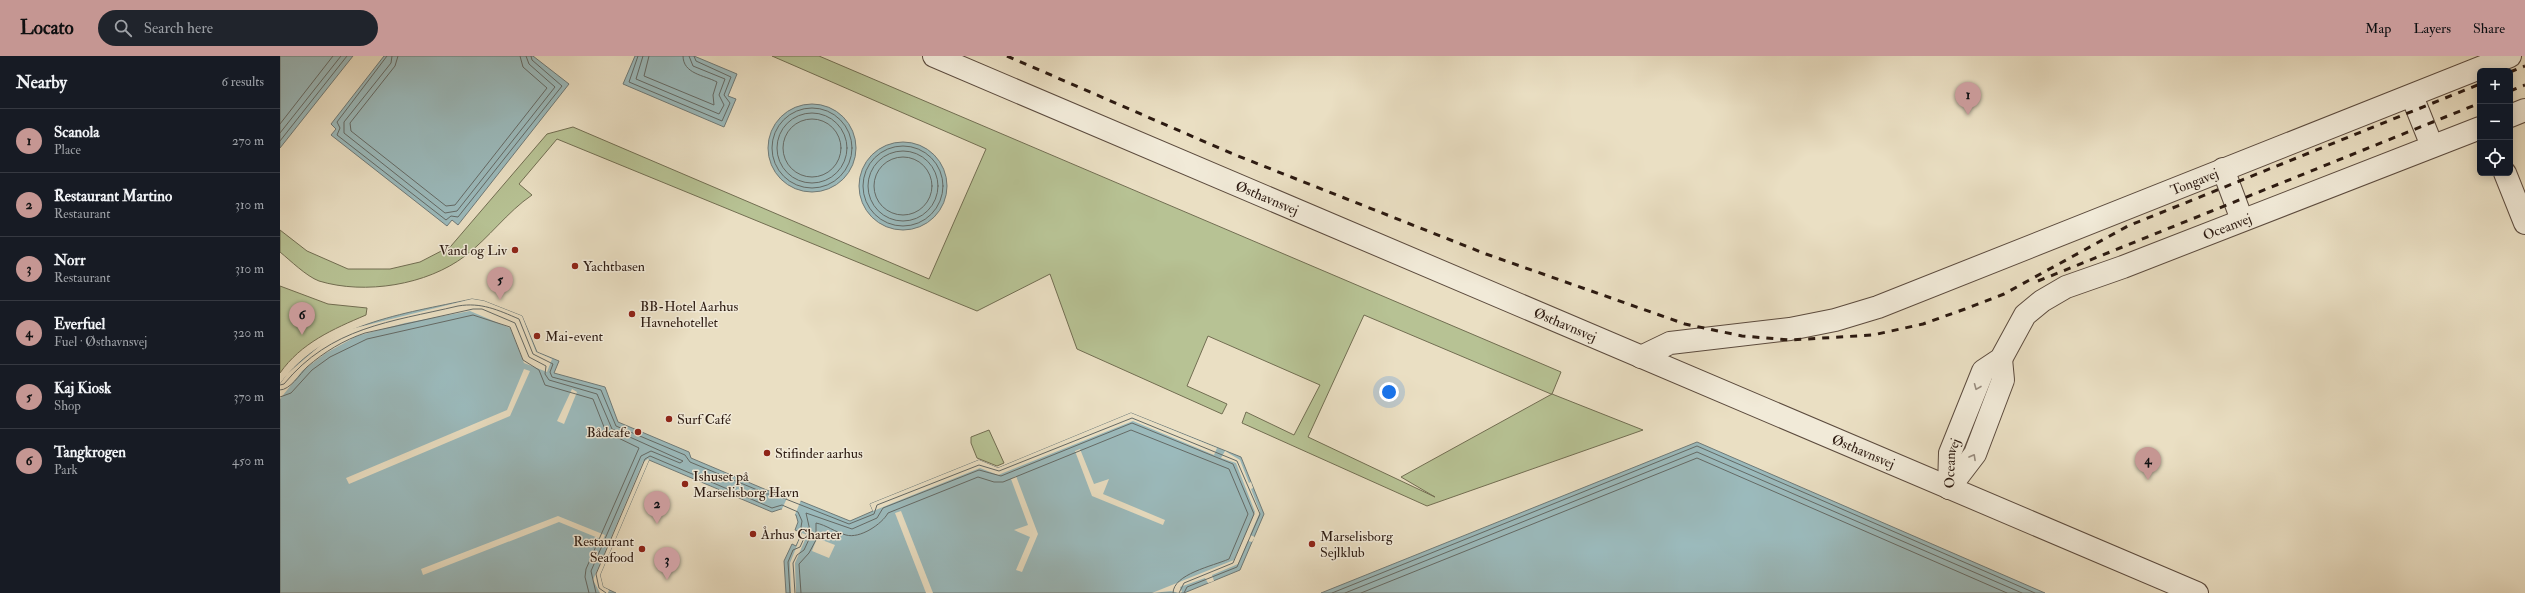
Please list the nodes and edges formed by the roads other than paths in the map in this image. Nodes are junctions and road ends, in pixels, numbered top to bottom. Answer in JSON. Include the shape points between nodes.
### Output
{"nodes":[{"id":1,"x":934,"y":56,"type":"edge"},
{"id":2,"x":2510,"y":56,"type":"edge"},
{"id":3,"x":2412,"y":96,"type":"junction"},
{"id":4,"x":2525,"y":110,"type":"edge"},
{"id":5,"x":2513,"y":115,"type":"edge"},
{"id":6,"x":2477,"y":129,"type":"edge"},
{"id":7,"x":2432,"y":146,"type":"junction"},
{"id":8,"x":2222,"y":169,"type":"junction"},
{"id":9,"x":2506,"y":176,"type":"edge"},
{"id":10,"x":2242,"y":220,"type":"junction"},
{"id":11,"x":2525,"y":223,"type":"edge"},
{"id":12,"x":1641,"y":357,"type":"junction"},
{"id":13,"x":1949,"y":488,"type":"junction"},
{"id":14,"x":2197,"y":593,"type":"edge"}],
"edges":[{"from":1,"to":12,"type":"street","name":"Østhavnsvej"},
{"from":2,"to":3,"type":"street","name":"Tongavej"},
{"from":3,"to":7,"type":"street"},
{"from":3,"to":8,"type":"street","name":"Tongavej"},
{"from":4,"to":5,"type":"street"},
{"from":6,"to":7,"type":"street","name":"Oceanvej"},
{"from":7,"to":10,"type":"street","name":"Oceanvej"},
{"from":8,"to":10,"type":"street"},
{"from":8,"to":12,"type":"street","name":"Tongavej","via":[[1878,307],[1835,320],[1790,329],[1670,343]]},
{"from":9,"to":11,"type":"street"},
{"from":10,"to":13,"type":"street","name":"Oceanvej","via":[[2066,287],[2025,315],[2001,359],[2003,380],[1975,454]]},
{"from":12,"to":13,"type":"street","name":"Østhavnsvej"},
{"from":13,"to":14,"type":"street","name":"Østhavnsvej"}]}
